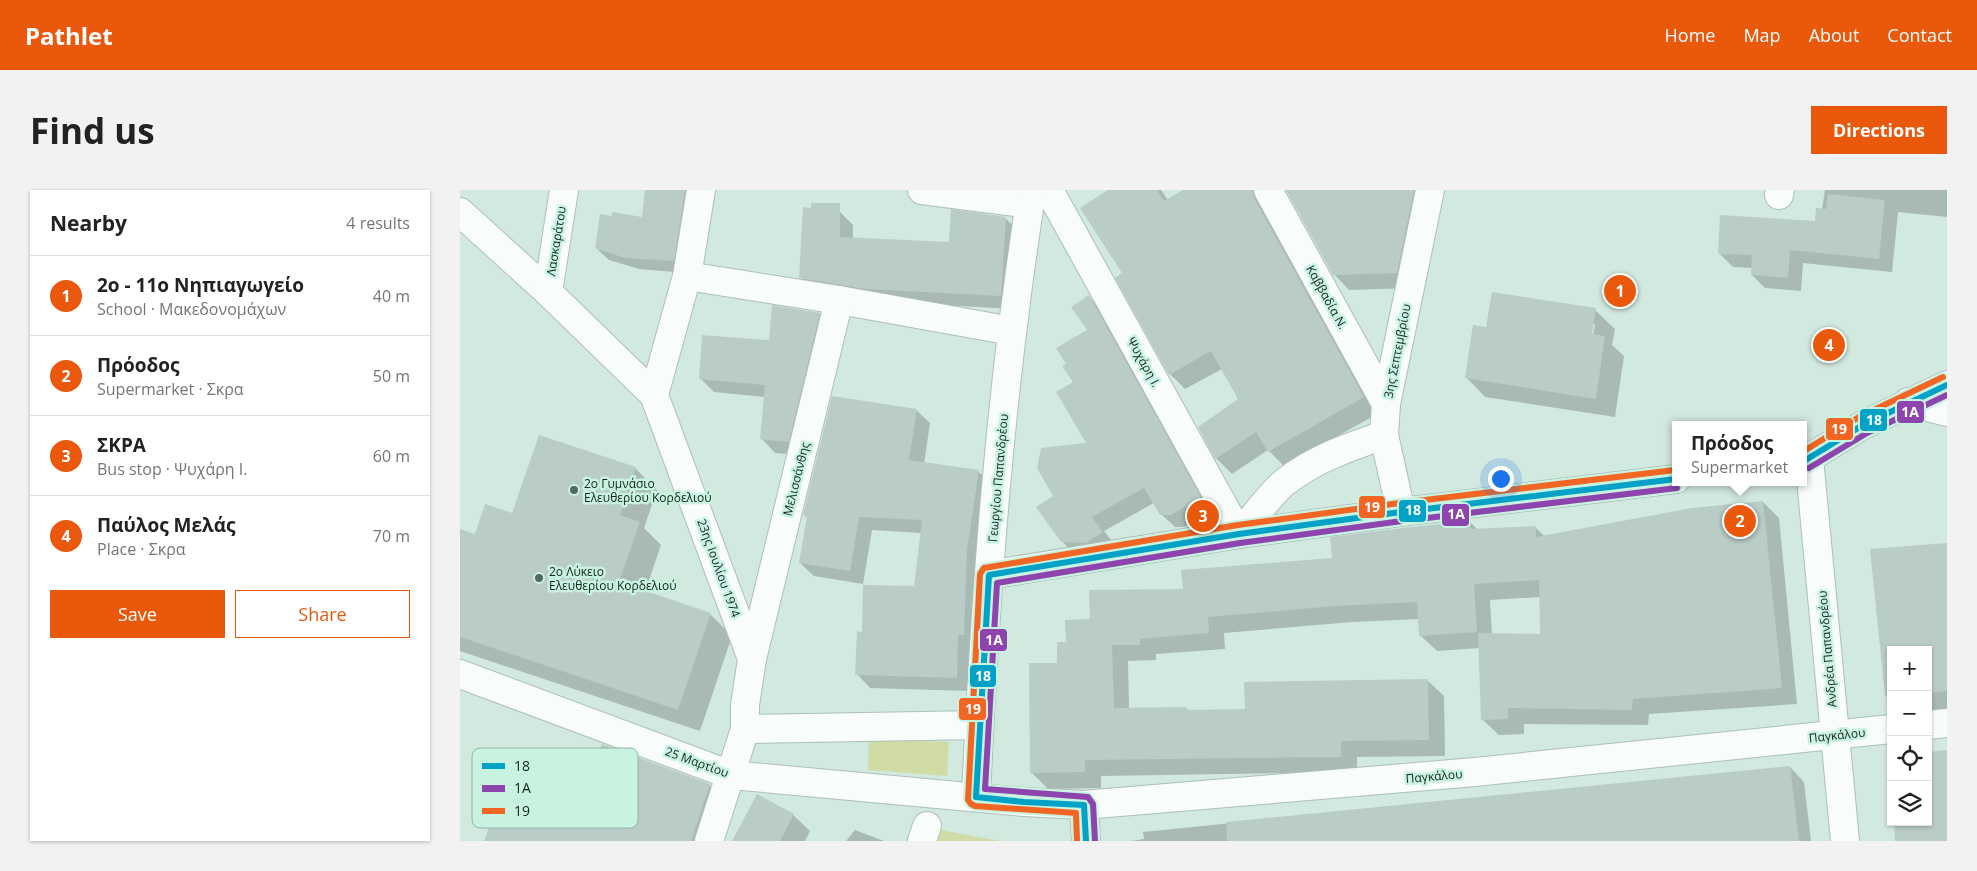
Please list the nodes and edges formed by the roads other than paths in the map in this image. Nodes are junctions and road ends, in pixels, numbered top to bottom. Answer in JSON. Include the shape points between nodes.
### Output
{"nodes":[{"id":1,"x":564,"y":190,"type":"edge"},
{"id":2,"x":701,"y":190,"type":"edge"},
{"id":3,"x":922,"y":190,"type":"edge"},
{"id":4,"x":1268,"y":190,"type":"edge"},
{"id":5,"x":1430,"y":190,"type":"edge"},
{"id":6,"x":1037,"y":195,"type":"edge"},
{"id":7,"x":460,"y":212,"type":"edge"},
{"id":8,"x":687,"y":276,"type":"junction"},
{"id":9,"x":548,"y":292,"type":"junction"},
{"id":10,"x":839,"y":300,"type":"junction"},
{"id":11,"x":1012,"y":331,"type":"junction"},
{"id":12,"x":1947,"y":385,"type":"edge"},
{"id":13,"x":654,"y":395,"type":"junction"},
{"id":14,"x":1908,"y":402,"type":"junction"},
{"id":15,"x":1386,"y":404,"type":"junction"},
{"id":16,"x":1947,"y":412,"type":"edge"},
{"id":17,"x":1384,"y":436,"type":"junction"},
{"id":18,"x":1807,"y":458,"type":"edge"},
{"id":19,"x":1807,"y":469,"type":"edge"},
{"id":20,"x":1672,"y":479,"type":"edge"},
{"id":21,"x":1400,"y":512,"type":"junction"},
{"id":22,"x":1239,"y":534,"type":"junction"},
{"id":23,"x":989,"y":575,"type":"junction"},
{"id":24,"x":752,"y":659,"type":"junction"},
{"id":25,"x":460,"y":674,"type":"edge"},
{"id":26,"x":1947,"y":723,"type":"edge"},
{"id":27,"x":979,"y":725,"type":"junction"},
{"id":28,"x":1932,"y":725,"type":"edge"},
{"id":29,"x":745,"y":729,"type":"junction"},
{"id":30,"x":1887,"y":729,"type":"edge"},
{"id":31,"x":1835,"y":735,"type":"junction"},
{"id":32,"x":731,"y":775,"type":"junction"},
{"id":33,"x":976,"y":797,"type":"junction"},
{"id":34,"x":1084,"y":805,"type":"junction"},
{"id":35,"x":709,"y":841,"type":"edge"},
{"id":36,"x":1086,"y":841,"type":"edge"},
{"id":37,"x":1845,"y":841,"type":"edge"}],
"edges":[{"from":1,"to":9,"type":"street","name":"Λασκαράτου"},
{"from":2,"to":8,"type":"street"},
{"from":3,"to":6,"type":"street"},
{"from":4,"to":15,"type":"street","name":"Καββαδία Ν."},
{"from":5,"to":15,"type":"street","name":"3ης Σεπτεμβρίου"},
{"from":6,"to":11,"type":"street","name":"Γεωργίου Παπανδρέου"},
{"from":6,"to":22,"type":"street","name":"Ψυχάρη Ι."},
{"from":7,"to":9,"type":"street"},
{"from":8,"to":10,"type":"street"},
{"from":8,"to":13,"type":"street"},
{"from":9,"to":13,"type":"street"},
{"from":10,"to":11,"type":"street"},
{"from":10,"to":24,"type":"street","name":"Μελισσάνθης"},
{"from":11,"to":23,"type":"street","name":"Γεωργίου Παπανδρέου"},
{"from":12,"to":14,"type":"street"},
{"from":13,"to":24,"type":"street","name":"23ης Ιουλίου 1974"},
{"from":14,"to":16,"type":"street"},
{"from":14,"to":18,"type":"street"},
{"from":15,"to":17,"type":"street","name":"3ης Σεπτεμβρίου"},
{"from":17,"to":21,"type":"street","name":"3ης Σεπτεμβρίου"},
{"from":17,"to":22,"type":"street","via":[[1313,463],[1284,482]]},
{"from":19,"to":31,"type":"street","name":"Ανδρέα Παπανδρέου"},
{"from":20,"to":21,"type":"street"},
{"from":21,"to":22,"type":"street"},
{"from":22,"to":23,"type":"street"},
{"from":23,"to":27,"type":"street","name":"Γεωργίου Παπανδρέου"},
{"from":24,"to":29,"type":"street","name":"23ης Ιουλίου 1974"},
{"from":25,"to":32,"type":"street","name":"25 Μαρτίου"},
{"from":26,"to":28,"type":"street"},
{"from":27,"to":29,"type":"street"},
{"from":27,"to":33,"type":"street","name":"Γεωργίου Παπανδρέου"},
{"from":29,"to":32,"type":"street","name":"23ης Ιουλίου 1974"},
{"from":30,"to":31,"type":"street","name":"Παγκάλου"},
{"from":31,"to":34,"type":"street","name":"Παγκάλου","via":[[1475,772]]},
{"from":31,"to":37,"type":"street","name":"Ανδρέα Παπανδρέου"},
{"from":32,"to":33,"type":"street","name":"25 Μαρτίου"},
{"from":32,"to":35,"type":"street","name":"23ης Ιουλίου 1974"},
{"from":33,"to":34,"type":"street","name":"Παγκάλου"},
{"from":34,"to":36,"type":"street"}]}
